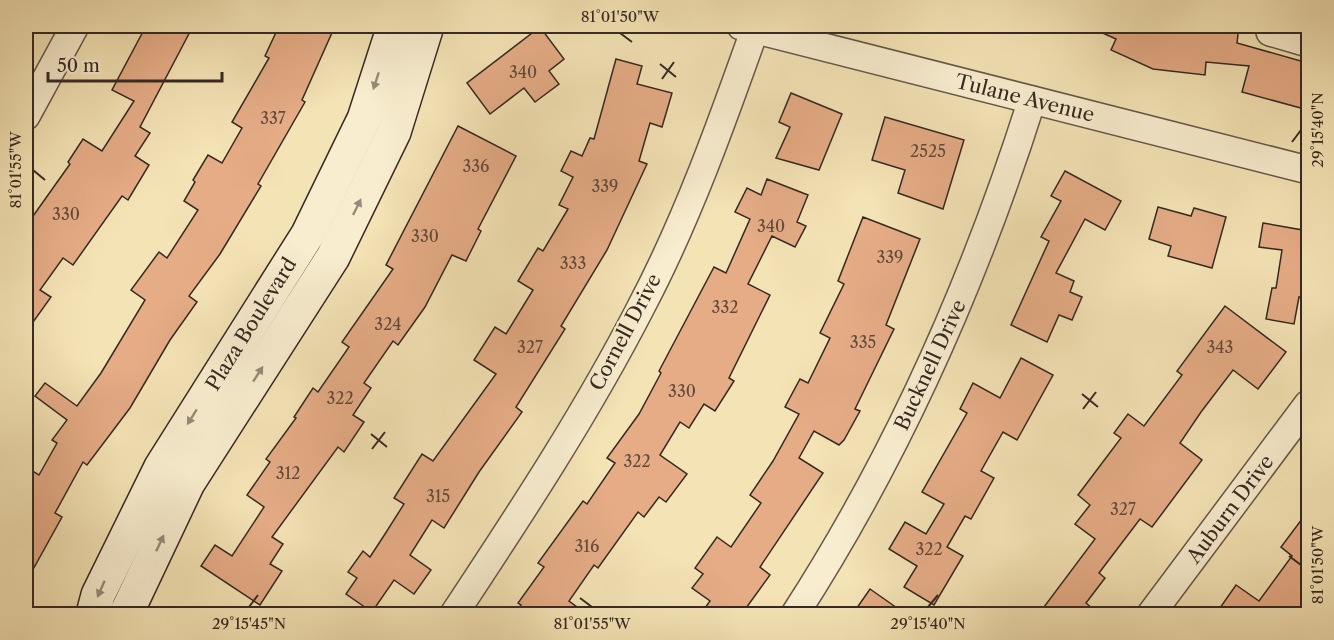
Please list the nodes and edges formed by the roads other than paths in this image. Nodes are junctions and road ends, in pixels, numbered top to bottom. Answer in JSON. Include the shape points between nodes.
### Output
{"nodes":[{"id":1,"x":75,"y":26,"type":"edge"},
{"id":2,"x":394,"y":26,"type":"edge"},
{"id":3,"x":427,"y":26,"type":"edge"},
{"id":4,"x":748,"y":27,"type":"edge"},
{"id":5,"x":1270,"y":33,"type":"dead end"},
{"id":6,"x":1308,"y":43,"type":"edge"},
{"id":7,"x":1032,"y":100,"type":"junction"},
{"id":8,"x":26,"y":116,"type":"edge"},
{"id":9,"x":1307,"y":166,"type":"edge"},
{"id":10,"x":1308,"y":404,"type":"edge"},
{"id":11,"x":93,"y":615,"type":"edge"},
{"id":12,"x":126,"y":615,"type":"edge"},
{"id":13,"x":454,"y":615,"type":"edge"},
{"id":14,"x":795,"y":615,"type":"edge"},
{"id":15,"x":1150,"y":615,"type":"edge"}],
"edges":[{"from":1,"to":8,"type":"street"},
{"from":2,"to":11,"type":"street","name":"Plaza Boulevard","one_way":true,"via":[[364,119],[308,234],[161,467],[98,595]]},
{"from":12,"to":3,"type":"street","name":"Plaza Boulevard","one_way":true,"via":[[188,483],[333,257],[394,132]]},
{"from":4,"to":7,"type":"street","name":"Tulane Avenue"},
{"from":4,"to":13,"type":"street","name":"Cornell Drive","via":[[714,143],[642,306],[555,460]]},
{"from":5,"to":6,"type":"street"},
{"from":7,"to":9,"type":"street","name":"Tulane Avenue"},
{"from":7,"to":14,"type":"street","name":"Bucknell Drive","via":[[984,244],[933,362],[854,519]]},
{"from":10,"to":15,"type":"street","name":"Auburn Drive"}]}
